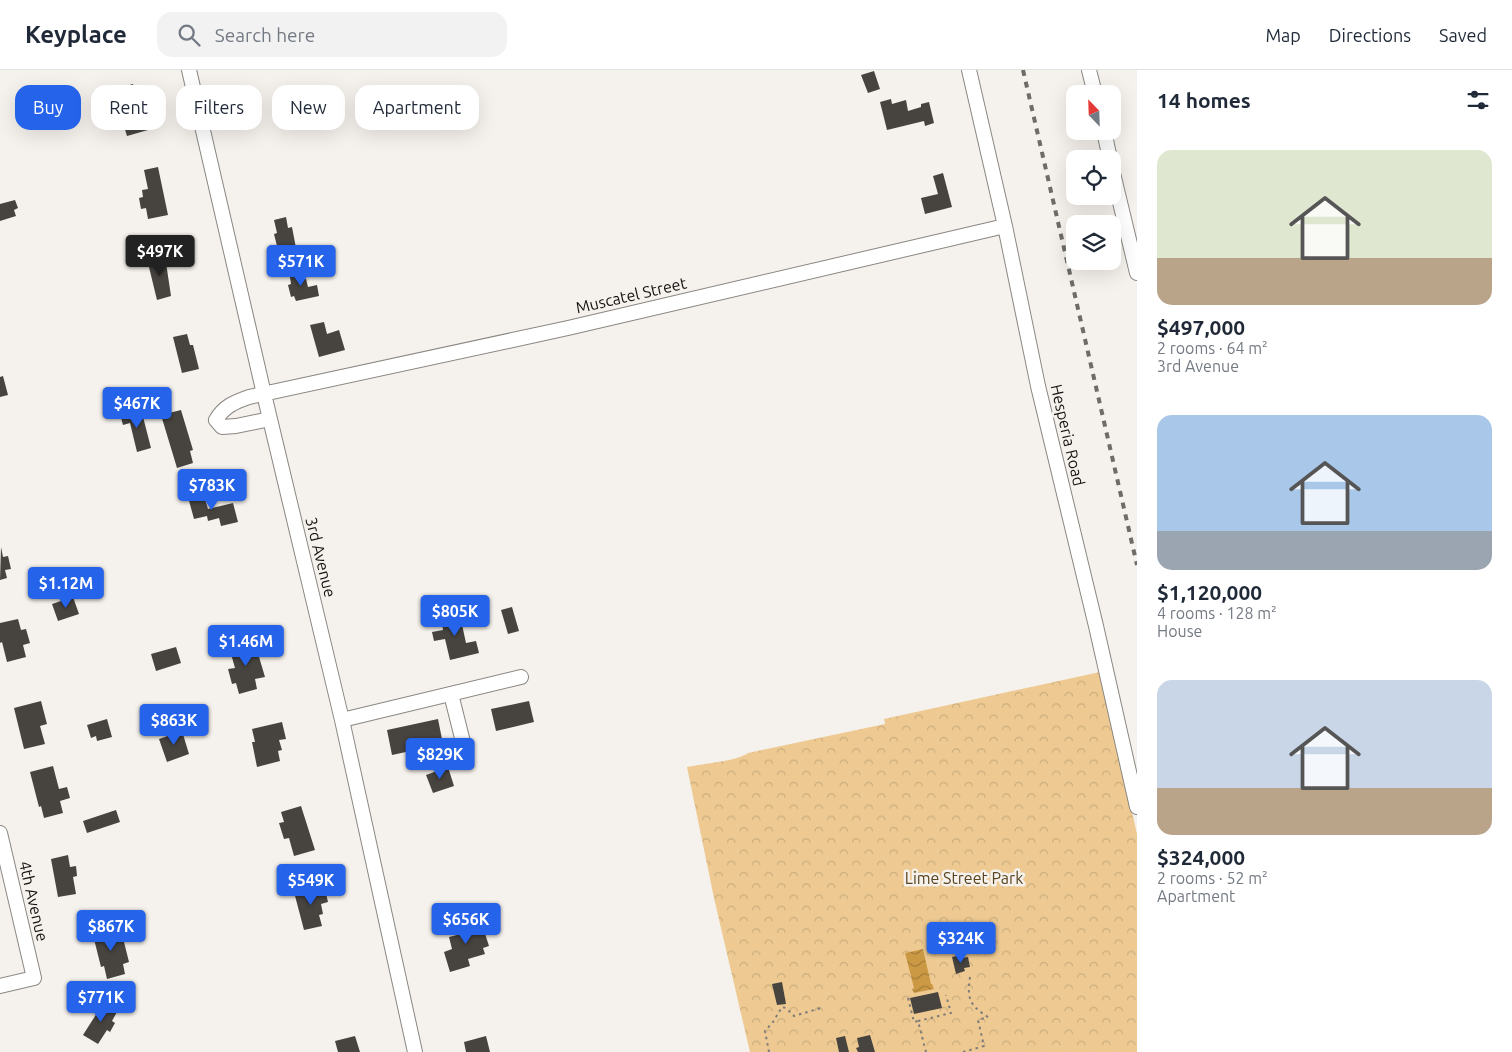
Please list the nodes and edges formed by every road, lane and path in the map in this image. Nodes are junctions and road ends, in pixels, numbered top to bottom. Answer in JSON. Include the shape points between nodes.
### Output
{"nodes":[{"id":1,"x":189,"y":70,"type":"edge"},
{"id":2,"x":969,"y":70,"type":"edge"},
{"id":3,"x":1089,"y":70,"type":"edge"},
{"id":4,"x":1093,"y":85,"type":"edge"},
{"id":5,"x":1121,"y":205,"type":"edge"},
{"id":6,"x":1005,"y":226,"type":"junction"},
{"id":7,"x":1137,"y":273,"type":"edge"},
{"id":8,"x":264,"y":394,"type":"junction"},
{"id":9,"x":270,"y":419,"type":"junction"},
{"id":10,"x":521,"y":677,"type":"dead end"},
{"id":11,"x":451,"y":694,"type":"junction"},
{"id":12,"x":342,"y":720,"type":"junction"},
{"id":13,"x":462,"y":738,"type":"dead end"},
{"id":14,"x":1137,"y":807,"type":"edge"},
{"id":15,"x":0,"y":833,"type":"edge"},
{"id":16,"x":970,"y":977,"type":"dead end"},
{"id":17,"x":0,"y":986,"type":"edge"},
{"id":18,"x":946,"y":995,"type":"dead end"},
{"id":19,"x":908,"y":998,"type":"dead end"},
{"id":20,"x":821,"y":1008,"type":"dead end"},
{"id":21,"x":918,"y":1021,"type":"junction"},
{"id":22,"x":983,"y":1047,"type":"junction"},
{"id":23,"x":416,"y":1052,"type":"edge"},
{"id":24,"x":769,"y":1052,"type":"edge"},
{"id":25,"x":926,"y":1052,"type":"edge"},
{"id":26,"x":962,"y":1052,"type":"edge"},
{"id":27,"x":984,"y":1052,"type":"edge"}],
"edges":[{"from":1,"to":8,"type":"street","name":"3rd Avenue"},
{"from":2,"to":6,"type":"street","name":"Hesperia Road"},
{"from":3,"to":4,"type":"street"},
{"from":5,"to":7,"type":"street"},
{"from":6,"to":8,"type":"street","name":"Muscatel Street","via":[[568,328]]},
{"from":6,"to":14,"type":"street","name":"Hesperia Road","via":[[1038,386]]},
{"from":8,"to":9,"type":"street","name":"3rd Avenue"},
{"from":8,"to":9,"type":"street","name":"Muscatel Street","via":[[235,402],[221,411],[216,420],[222,427]]},
{"from":9,"to":12,"type":"street","name":"3rd Avenue"},
{"from":10,"to":11,"type":"street"},
{"from":11,"to":12,"type":"street"},
{"from":11,"to":13,"type":"street"},
{"from":12,"to":23,"type":"street","name":"3rd Avenue"},
{"from":15,"to":17,"type":"street","name":"4th Avenue","via":[[34,978]]},
{"from":16,"to":22,"type":"path","via":[[968,992],[971,1002],[988,1017],[978,1020]]},
{"from":18,"to":21,"type":"path","via":[[951,1013]]},
{"from":19,"to":21,"type":"path","via":[[914,1022]]},
{"from":20,"to":24,"type":"path","via":[[794,1016],[782,1008],[765,1030]]},
{"from":21,"to":25,"type":"path"},
{"from":22,"to":26,"type":"path"},
{"from":22,"to":27,"type":"path"}]}
